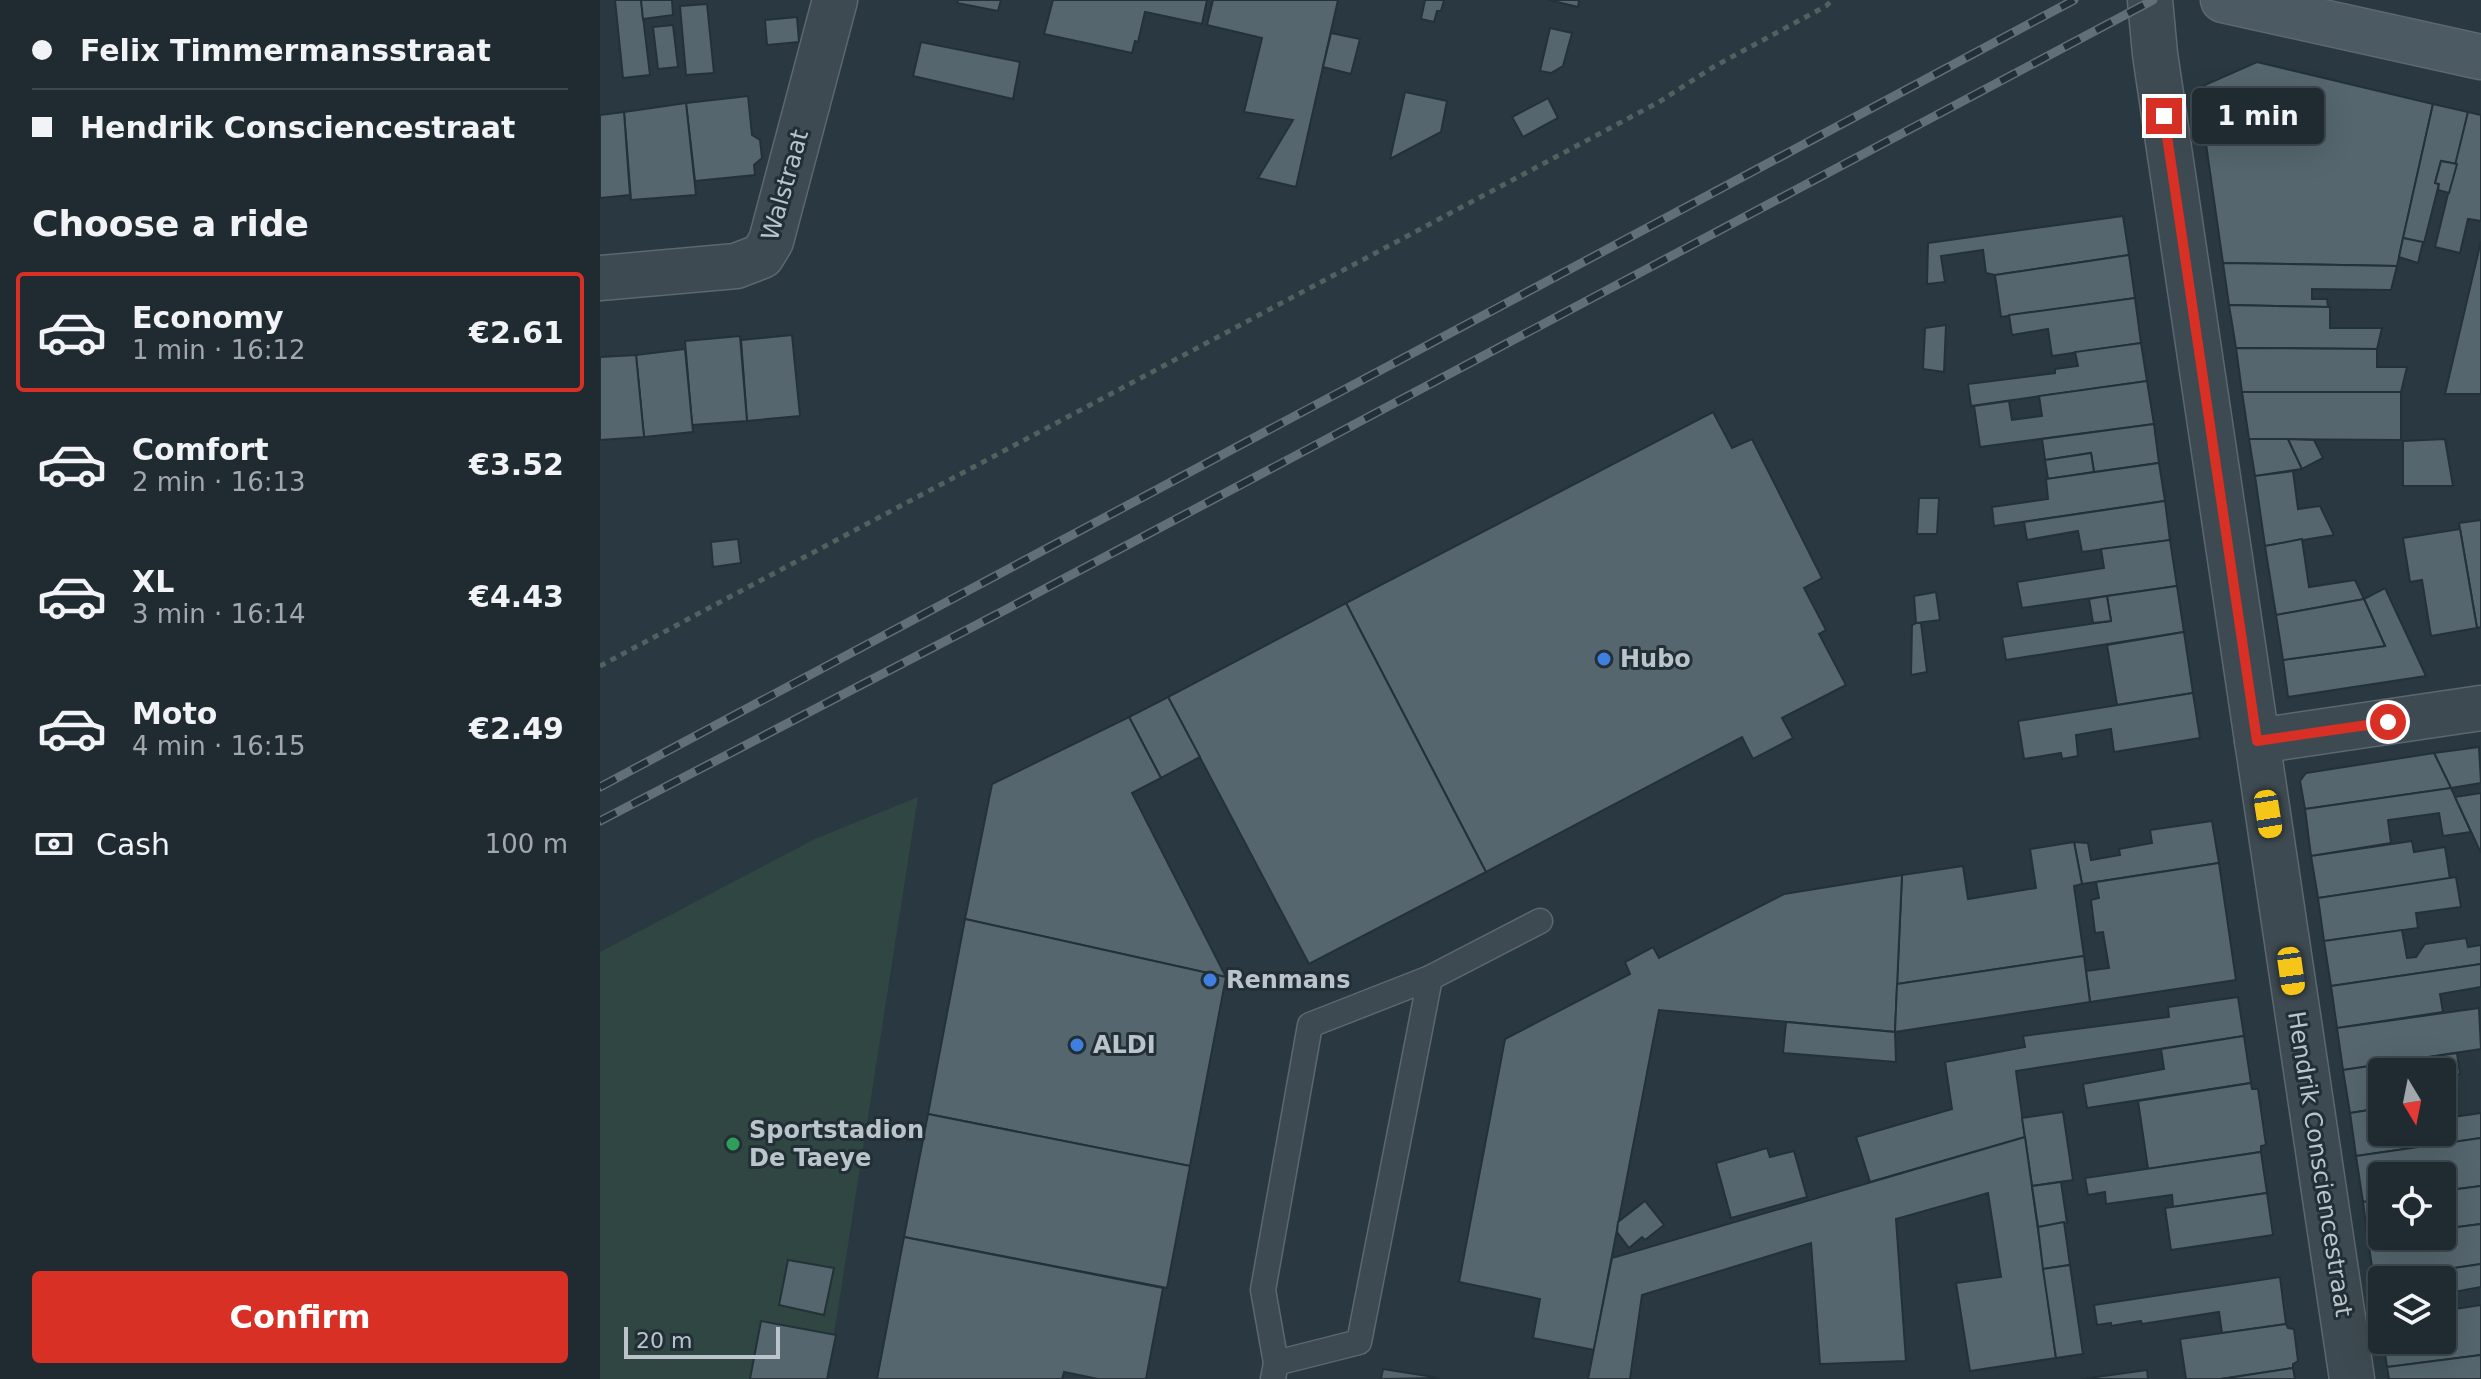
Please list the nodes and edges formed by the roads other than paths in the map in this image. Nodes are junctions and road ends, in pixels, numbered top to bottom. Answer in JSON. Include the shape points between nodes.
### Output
{"nodes":[{"id":1,"x":835,"y":0,"type":"edge"},
{"id":2,"x":2150,"y":0,"type":"edge"},
{"id":3,"x":2223,"y":0,"type":"edge"},
{"id":4,"x":2481,"y":57,"type":"edge"},
{"id":5,"x":600,"y":278,"type":"edge"},
{"id":6,"x":2481,"y":708,"type":"edge"},
{"id":7,"x":2257,"y":741,"type":"junction"},
{"id":8,"x":1540,"y":921,"type":"dead end"},
{"id":9,"x":1430,"y":978,"type":"junction"},
{"id":10,"x":1275,"y":1371,"type":"edge"},
{"id":11,"x":2352,"y":1379,"type":"edge"}],
"edges":[{"from":1,"to":5,"type":"street","name":"Walstraat","via":[[771,241],[762,256],[736,266]]},
{"from":2,"to":7,"type":"street","name":"Hendrik Consciencestraat"},
{"from":3,"to":4,"type":"street"},
{"from":6,"to":7,"type":"street"},
{"from":7,"to":11,"type":"street","name":"Hendrik Consciencestraat"},
{"from":8,"to":9,"type":"lane"},
{"from":9,"to":10,"type":"lane","via":[[1359,1342]]},
{"from":9,"to":10,"type":"lane","via":[[1310,1025],[1263,1290]]}]}
